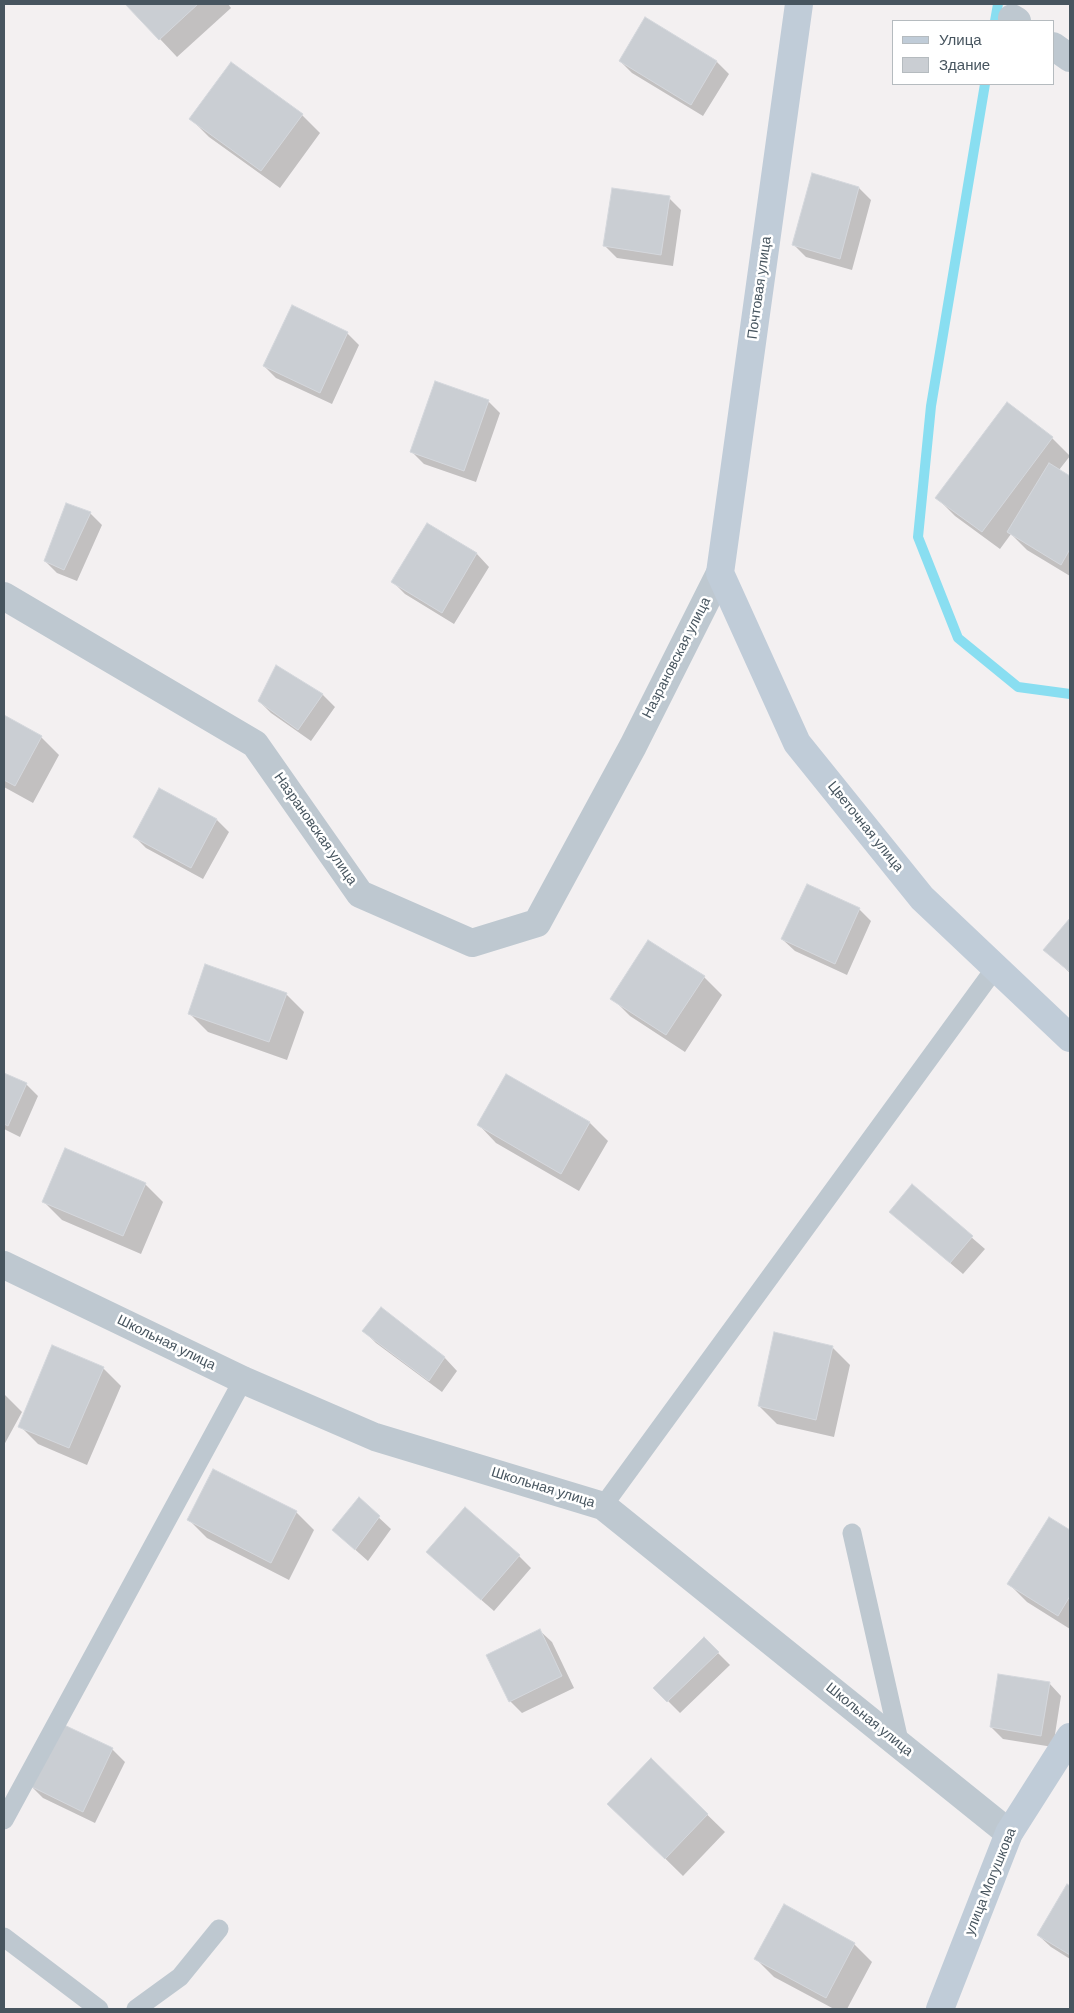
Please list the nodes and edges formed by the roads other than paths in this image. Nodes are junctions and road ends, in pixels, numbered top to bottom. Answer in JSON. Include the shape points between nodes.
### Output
{"nodes":[{"id":1,"x":799,"y":4,"type":"edge"},
{"id":2,"x":1054,"y":47,"type":"edge"},
{"id":3,"x":1070,"y":58,"type":"edge"},
{"id":4,"x":720,"y":573,"type":"junction"},
{"id":5,"x":4,"y":596,"type":"edge"},
{"id":6,"x":996,"y":967,"type":"junction"},
{"id":7,"x":1070,"y":1038,"type":"edge"},
{"id":8,"x":4,"y":1265,"type":"edge"},
{"id":9,"x":243,"y":1380,"type":"junction"},
{"id":10,"x":603,"y":1506,"type":"junction"},
{"id":11,"x":852,"y":1533,"type":"dead end"},
{"id":12,"x":1070,"y":1737,"type":"edge"},
{"id":13,"x":900,"y":1745,"type":"junction"},
{"id":14,"x":4,"y":1820,"type":"edge"},
{"id":15,"x":1009,"y":1833,"type":"junction"},
{"id":16,"x":219,"y":1929,"type":"dead end"},
{"id":17,"x":4,"y":1937,"type":"edge"},
{"id":18,"x":99,"y":2009,"type":"edge"},
{"id":19,"x":136,"y":2009,"type":"edge"},
{"id":20,"x":940,"y":2009,"type":"edge"}],
"edges":[{"from":1,"to":4,"type":"street","name":"Почтовая улица"},
{"from":2,"to":3,"type":"street"},
{"from":4,"to":5,"type":"street","name":"Назрановская улица","via":[[633,746],[537,923],[472,943],[360,894],[255,744]]},
{"from":4,"to":6,"type":"street","name":"Цветочная улица","via":[[797,743],[922,898]]},
{"from":6,"to":7,"type":"street","name":"Цветочная улица"},
{"from":6,"to":10,"type":"lane"},
{"from":8,"to":9,"type":"street","name":"Школьная улица"},
{"from":9,"to":10,"type":"street","name":"Школьная улица","via":[[375,1437]]},
{"from":9,"to":14,"type":"lane"},
{"from":10,"to":13,"type":"street","name":"Школьная улица"},
{"from":11,"to":13,"type":"lane"},
{"from":12,"to":15,"type":"street","name":"улица Могушкова"},
{"from":13,"to":15,"type":"street","name":"Школьная улица"},
{"from":15,"to":20,"type":"street","name":"улица Могушкова"},
{"from":16,"to":19,"type":"lane","via":[[180,1977]]},
{"from":17,"to":18,"type":"lane"}]}
